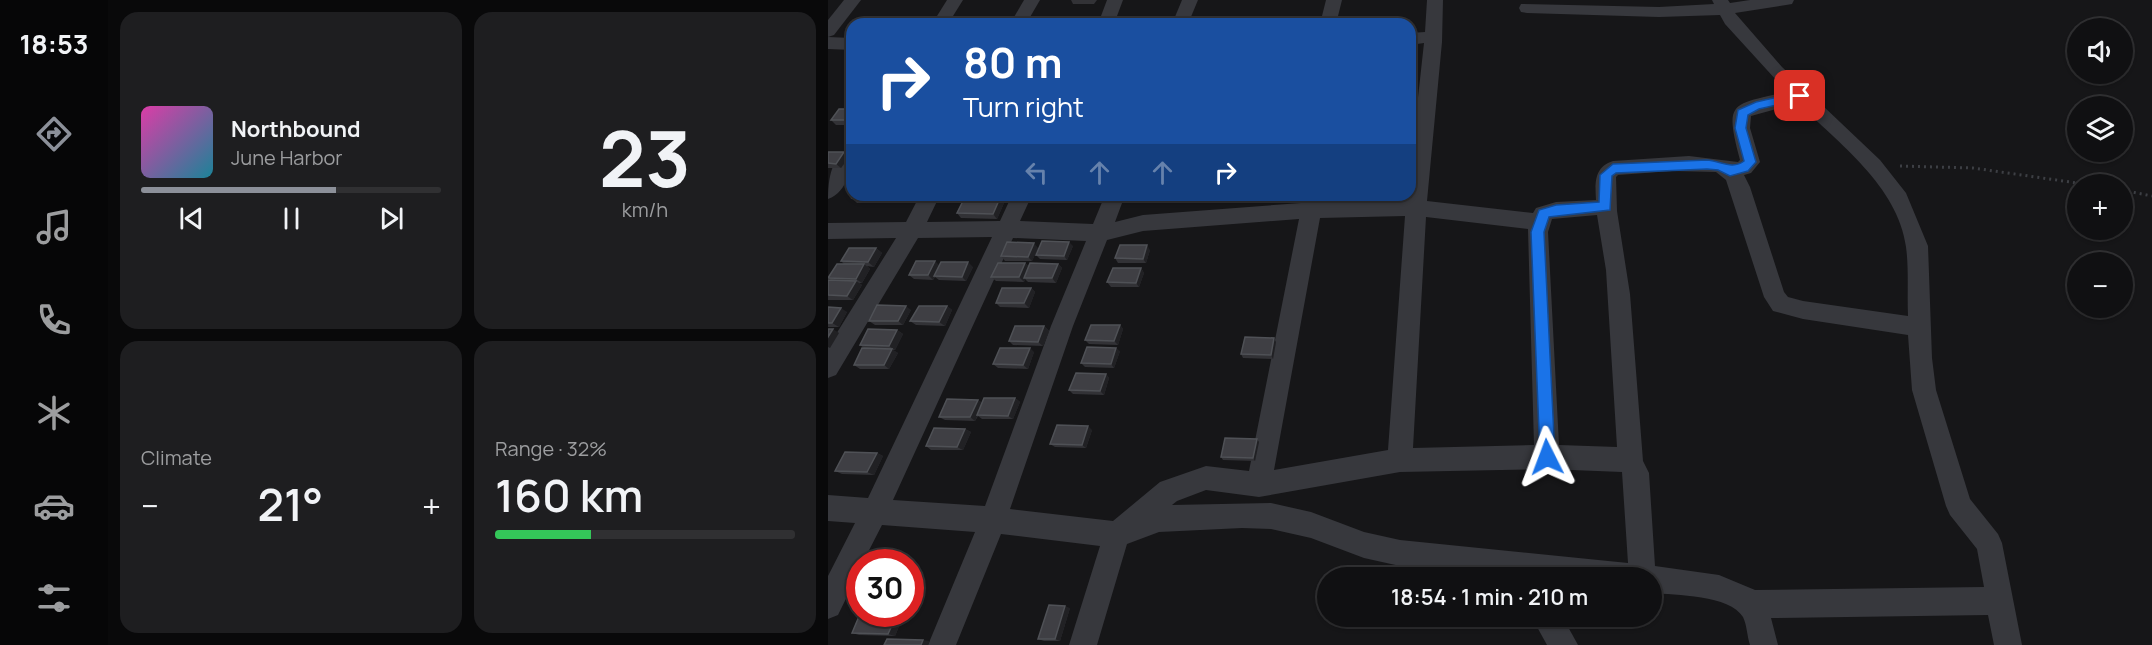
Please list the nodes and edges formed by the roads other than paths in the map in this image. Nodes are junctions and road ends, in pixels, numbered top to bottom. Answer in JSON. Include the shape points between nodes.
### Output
{"nodes":[{"id":1,"x":853,"y":0,"type":"edge"},
{"id":2,"x":955,"y":0,"type":"edge"},
{"id":3,"x":1032,"y":0,"type":"edge"},
{"id":4,"x":1115,"y":0,"type":"edge"},
{"id":5,"x":1190,"y":0,"type":"edge"},
{"id":6,"x":1334,"y":0,"type":"edge"},
{"id":7,"x":1435,"y":0,"type":"edge"},
{"id":8,"x":1786,"y":0,"type":"edge"},
{"id":9,"x":1722,"y":4,"type":"edge"},
{"id":10,"x":1527,"y":8,"type":"dead end"},
{"id":11,"x":944,"y":18,"type":"edge"},
{"id":12,"x":1022,"y":18,"type":"edge"},
{"id":13,"x":1108,"y":18,"type":"edge"},
{"id":14,"x":1182,"y":18,"type":"edge"},
{"id":15,"x":1330,"y":18,"type":"edge"},
{"id":16,"x":828,"y":31,"type":"edge"},
{"id":17,"x":1433,"y":37,"type":"junction"},
{"id":18,"x":1416,"y":38,"type":"edge"},
{"id":19,"x":828,"y":43,"type":"edge"},
{"id":20,"x":846,"y":44,"type":"edge"},
{"id":21,"x":1800,"y":96,"type":"junction"},
{"id":22,"x":846,"y":164,"type":"edge"},
{"id":23,"x":1730,"y":171,"type":"junction"},
{"id":24,"x":828,"y":191,"type":"edge"},
{"id":25,"x":927,"y":201,"type":"edge"},
{"id":26,"x":1019,"y":201,"type":"edge"},
{"id":27,"x":1113,"y":201,"type":"edge"},
{"id":28,"x":1311,"y":202,"type":"edge"},
{"id":29,"x":1605,"y":207,"type":"junction"},
{"id":30,"x":1416,"y":208,"type":"junction"},
{"id":31,"x":1539,"y":222,"type":"junction"},
{"id":32,"x":1005,"y":229,"type":"junction"},
{"id":33,"x":912,"y":230,"type":"junction"},
{"id":34,"x":828,"y":231,"type":"edge"},
{"id":35,"x":1101,"y":233,"type":"junction"},
{"id":36,"x":1919,"y":327,"type":"junction"},
{"id":37,"x":828,"y":368,"type":"edge"},
{"id":38,"x":1547,"y":457,"type":"junction"},
{"id":39,"x":1400,"y":460,"type":"junction"},
{"id":40,"x":1631,"y":463,"type":"junction"},
{"id":41,"x":1259,"y":485,"type":"junction"},
{"id":42,"x":828,"y":508,"type":"edge"},
{"id":43,"x":875,"y":512,"type":"junction"},
{"id":44,"x":993,"y":520,"type":"junction"},
{"id":45,"x":1117,"y":535,"type":"junction"},
{"id":46,"x":1485,"y":567,"type":"edge"},
{"id":47,"x":1641,"y":567,"type":"edge"},
{"id":48,"x":1662,"y":580,"type":"edge"},
{"id":49,"x":1999,"y":601,"type":"junction"},
{"id":50,"x":828,"y":604,"type":"edge"},
{"id":51,"x":1750,"y":604,"type":"junction"},
{"id":52,"x":1552,"y":627,"type":"edge"},
{"id":53,"x":942,"y":645,"type":"edge"},
{"id":54,"x":1083,"y":645,"type":"edge"},
{"id":55,"x":1564,"y":645,"type":"edge"},
{"id":56,"x":1764,"y":645,"type":"edge"},
{"id":57,"x":2008,"y":645,"type":"edge"}],
"edges":[{"from":1,"to":16,"type":"street"},
{"from":2,"to":11,"type":"street"},
{"from":3,"to":12,"type":"street"},
{"from":4,"to":13,"type":"street"},
{"from":5,"to":14,"type":"street"},
{"from":6,"to":15,"type":"street"},
{"from":7,"to":17,"type":"street"},
{"from":8,"to":9,"type":"street"},
{"from":9,"to":10,"type":"street","via":[[1659,12]]},
{"from":9,"to":21,"type":"street","via":[[1731,20]]},
{"from":17,"to":18,"type":"street"},
{"from":17,"to":30,"type":"street"},
{"from":19,"to":20,"type":"street"},
{"from":21,"to":23,"type":"street","via":[[1742,112],[1740,128],[1750,162],[1744,168]]},
{"from":21,"to":36,"type":"street","via":[[1873,165],[1896,193],[1917,246]]},
{"from":22,"to":24,"type":"street"},
{"from":23,"to":29,"type":"street","via":[[1707,165],[1613,168],[1606,175]]},
{"from":23,"to":36,"type":"street","via":[[1740,187],[1775,297],[1781,304]]},
{"from":25,"to":33,"type":"street"},
{"from":26,"to":32,"type":"street"},
{"from":27,"to":35,"type":"street"},
{"from":28,"to":30,"type":"street"},
{"from":28,"to":35,"type":"street","via":[[1143,223]]},
{"from":28,"to":41,"type":"street"},
{"from":29,"to":31,"type":"street","via":[[1556,210],[1543,214]]},
{"from":29,"to":40,"type":"street","via":[[1624,340]]},
{"from":30,"to":31,"type":"street"},
{"from":30,"to":39,"type":"street"},
{"from":31,"to":38,"type":"street"},
{"from":32,"to":33,"type":"street"},
{"from":32,"to":35,"type":"street"},
{"from":32,"to":43,"type":"street"},
{"from":33,"to":34,"type":"street"},
{"from":33,"to":37,"type":"street"},
{"from":35,"to":44,"type":"street","via":[[1062,326]]},
{"from":36,"to":49,"type":"street","via":[[1924,390],[1959,506],[1989,543]]},
{"from":38,"to":39,"type":"street"},
{"from":38,"to":40,"type":"street","via":[[1620,459]]},
{"from":39,"to":41,"type":"street"},
{"from":40,"to":47,"type":"street","via":[[1636,473]]},
{"from":41,"to":45,"type":"street","via":[[1206,478],[1169,491]]},
{"from":42,"to":43,"type":"street"},
{"from":43,"to":44,"type":"street"},
{"from":43,"to":50,"type":"street"},
{"from":44,"to":45,"type":"street"},
{"from":44,"to":53,"type":"street"},
{"from":45,"to":46,"type":"street","via":[[1159,519],[1242,514],[1311,525],[1400,553]]},
{"from":45,"to":54,"type":"street"},
{"from":48,"to":51,"type":"street","via":[[1719,588]]},
{"from":49,"to":51,"type":"street"},
{"from":49,"to":57,"type":"street"},
{"from":51,"to":56,"type":"street"},
{"from":52,"to":55,"type":"street"}]}
